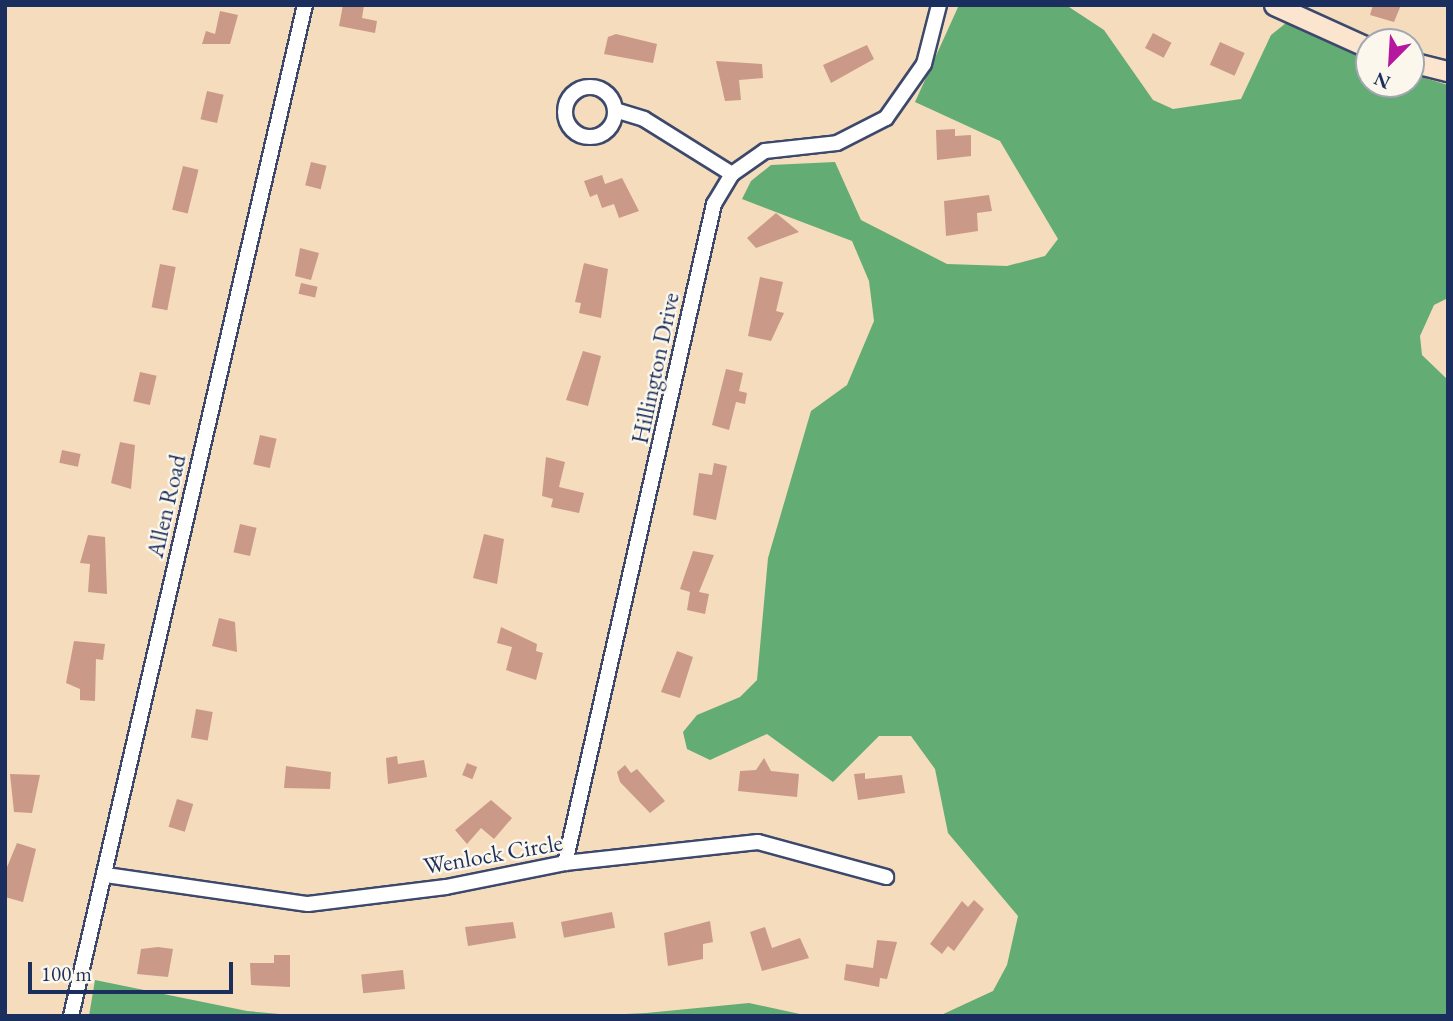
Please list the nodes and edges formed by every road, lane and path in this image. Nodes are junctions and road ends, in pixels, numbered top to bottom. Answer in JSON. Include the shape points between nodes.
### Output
{"nodes":[{"id":1,"x":305,"y":5,"type":"edge"},
{"id":2,"x":939,"y":5,"type":"edge"},
{"id":3,"x":1273,"y":5,"type":"edge"},
{"id":4,"x":1355,"y":42,"type":"edge"},
{"id":5,"x":1425,"y":65,"type":"edge"},
{"id":6,"x":1448,"y":71,"type":"edge"},
{"id":7,"x":615,"y":110,"type":"dead end"},
{"id":8,"x":732,"y":174,"type":"junction"},
{"id":9,"x":565,"y":863,"type":"junction"},
{"id":10,"x":106,"y":875,"type":"junction"},
{"id":11,"x":886,"y":877,"type":"dead end"},
{"id":12,"x":71,"y":1016,"type":"edge"}],
"edges":[{"from":1,"to":10,"type":"street","name":"Allen Road"},
{"from":2,"to":8,"type":"street","name":"Hillington Drive","via":[[924,64],[886,118],[837,143],[765,151]]},
{"from":3,"to":4,"type":"street"},
{"from":5,"to":6,"type":"street"},
{"from":7,"to":8,"type":"street","via":[[644,119]]},
{"from":8,"to":9,"type":"street","name":"Hillington Drive","via":[[714,204]]},
{"from":9,"to":10,"type":"street","name":"Wenlock Circle","via":[[446,887],[308,904]]},
{"from":9,"to":11,"type":"street","name":"Wenlock Circle","via":[[758,842]]},
{"from":10,"to":12,"type":"street","name":"Allen Road"}]}
